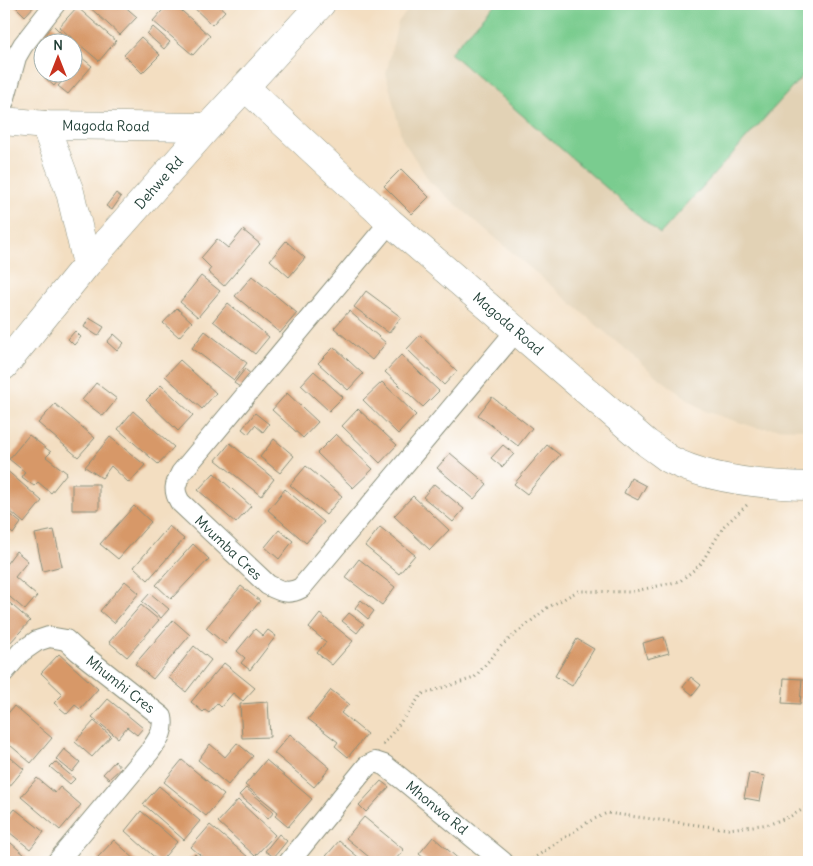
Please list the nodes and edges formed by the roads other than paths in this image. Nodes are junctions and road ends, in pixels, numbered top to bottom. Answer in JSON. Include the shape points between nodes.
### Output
{"nodes":[{"id":1,"x":55,"y":4,"type":"edge"},
{"id":2,"x":321,"y":4,"type":"edge"},
{"id":3,"x":245,"y":87,"type":"junction"},
{"id":4,"x":4,"y":101,"type":"edge"},
{"id":5,"x":4,"y":121,"type":"edge"},
{"id":6,"x":45,"y":124,"type":"junction"},
{"id":7,"x":208,"y":127,"type":"junction"},
{"id":8,"x":390,"y":222,"type":"junction"},
{"id":9,"x":87,"y":264,"type":"junction"},
{"id":10,"x":516,"y":331,"type":"junction"},
{"id":11,"x":4,"y":366,"type":"edge"},
{"id":12,"x":809,"y":486,"type":"edge"},
{"id":13,"x":4,"y":672,"type":"edge"},
{"id":14,"x":57,"y":862,"type":"edge"},
{"id":15,"x":289,"y":862,"type":"edge"},
{"id":16,"x":503,"y":862,"type":"edge"}],
"edges":[{"from":1,"to":4,"type":"street","via":[[16,57]]},
{"from":2,"to":3,"type":"street","name":"Dehwe Rd"},
{"from":3,"to":7,"type":"street","name":"Dehwe Rd"},
{"from":3,"to":8,"type":"street","name":"Magoda Road"},
{"from":5,"to":6,"type":"street","name":"Magoda Road"},
{"from":6,"to":7,"type":"street","name":"Magoda Road"},
{"from":6,"to":9,"type":"street","via":[[70,192]]},
{"from":7,"to":9,"type":"street","name":"Dehwe Rd"},
{"from":8,"to":10,"type":"street","name":"Magoda Road"},
{"from":8,"to":10,"type":"street","name":"Mvumba Cres","via":[[181,473],[176,484],[175,494],[180,502],[268,585],[281,592],[301,588]]},
{"from":9,"to":11,"type":"street","name":"Dehwe Rd"},
{"from":10,"to":12,"type":"street","name":"Magoda Road","via":[[670,459],[721,477],[768,485]]},
{"from":13,"to":14,"type":"street","name":"Mhumhi Cres","via":[[21,652],[37,641],[49,637],[66,640],[162,716],[164,725],[158,739]]},
{"from":15,"to":16,"type":"street","name":"Mhonwa Rd","via":[[367,766],[375,762],[384,765]]}]}
